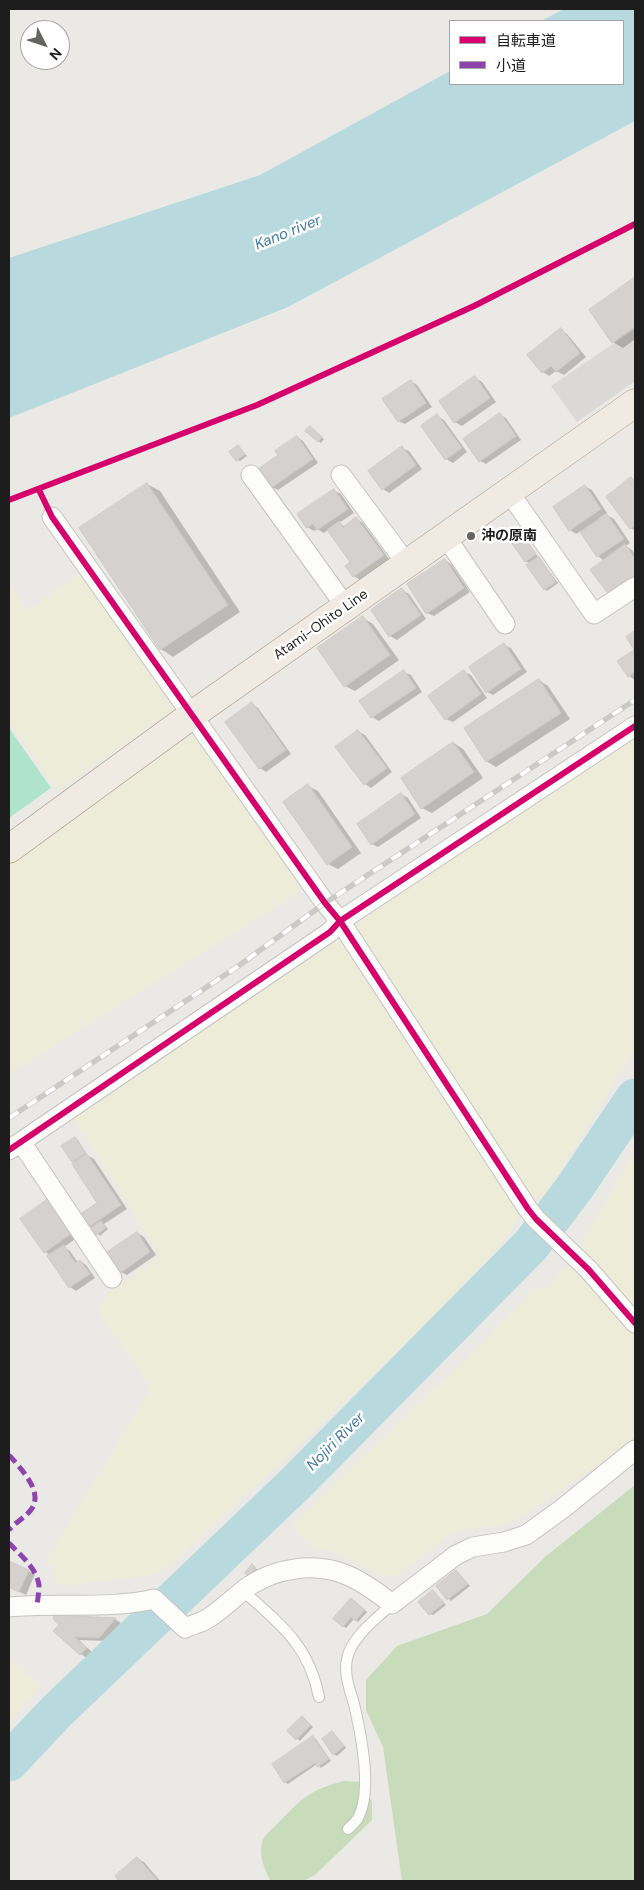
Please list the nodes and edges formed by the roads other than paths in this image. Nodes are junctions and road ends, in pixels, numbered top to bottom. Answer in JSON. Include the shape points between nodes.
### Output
{"nodes":[{"id":1,"x":635,"y":403,"type":"edge"},
{"id":2,"x":251,"y":475,"type":"dead end"},
{"id":3,"x":341,"y":476,"type":"dead end"},
{"id":4,"x":509,"y":492,"type":"junction"},
{"id":5,"x":52,"y":517,"type":"dead end"},
{"id":6,"x":446,"y":537,"type":"junction"},
{"id":7,"x":407,"y":564,"type":"junction"},
{"id":8,"x":635,"y":588,"type":"edge"},
{"id":9,"x":346,"y":607,"type":"junction"},
{"id":10,"x":505,"y":624,"type":"dead end"},
{"id":11,"x":192,"y":715,"type":"junction"},
{"id":12,"x":635,"y":726,"type":"edge"},
{"id":13,"x":9,"y":849,"type":"edge"},
{"id":14,"x":340,"y":921,"type":"junction"},
{"id":15,"x":15,"y":1146,"type":"edge"},
{"id":16,"x":112,"y":1278,"type":"dead end"},
{"id":17,"x":635,"y":1323,"type":"edge"},
{"id":18,"x":635,"y":1450,"type":"edge"},
{"id":19,"x":242,"y":1591,"type":"junction"},
{"id":20,"x":392,"y":1604,"type":"junction"},
{"id":21,"x":9,"y":1607,"type":"edge"},
{"id":22,"x":319,"y":1697,"type":"dead end"},
{"id":23,"x":348,"y":1829,"type":"dead end"}],
"edges":[{"from":1,"to":4,"type":"main road","name":"Atami-Ohito Line"},
{"from":2,"to":9,"type":"street"},
{"from":3,"to":7,"type":"street"},
{"from":4,"to":6,"type":"main road","name":"Atami-Ohito Line"},
{"from":4,"to":8,"type":"street","via":[[594,614]]},
{"from":5,"to":11,"type":"street"},
{"from":6,"to":7,"type":"main road","name":"Atami-Ohito Line"},
{"from":6,"to":10,"type":"street"},
{"from":7,"to":9,"type":"main road","name":"Atami-Ohito Line"},
{"from":9,"to":11,"type":"main road","name":"Atami-Ohito Line"},
{"from":11,"to":13,"type":"main road","name":"Atami-Ohito Line"},
{"from":11,"to":14,"type":"street"},
{"from":12,"to":14,"type":"street"},
{"from":14,"to":15,"type":"street","via":[[330,932]]},
{"from":14,"to":17,"type":"street","via":[[536,1219],[589,1270]]},
{"from":15,"to":16,"type":"street"},
{"from":18,"to":20,"type":"street","via":[[526,1535],[456,1554]]},
{"from":19,"to":20,"type":"street","via":[[279,1571],[311,1566],[329,1568],[349,1576],[374,1589]]},
{"from":19,"to":21,"type":"street","via":[[207,1619],[186,1628],[154,1599],[131,1604]]},
{"from":19,"to":22,"type":"lane","via":[[283,1627],[300,1647],[312,1668]]},
{"from":20,"to":23,"type":"lane","via":[[357,1639],[346,1662],[365,1774],[364,1801],[358,1818]]}]}
